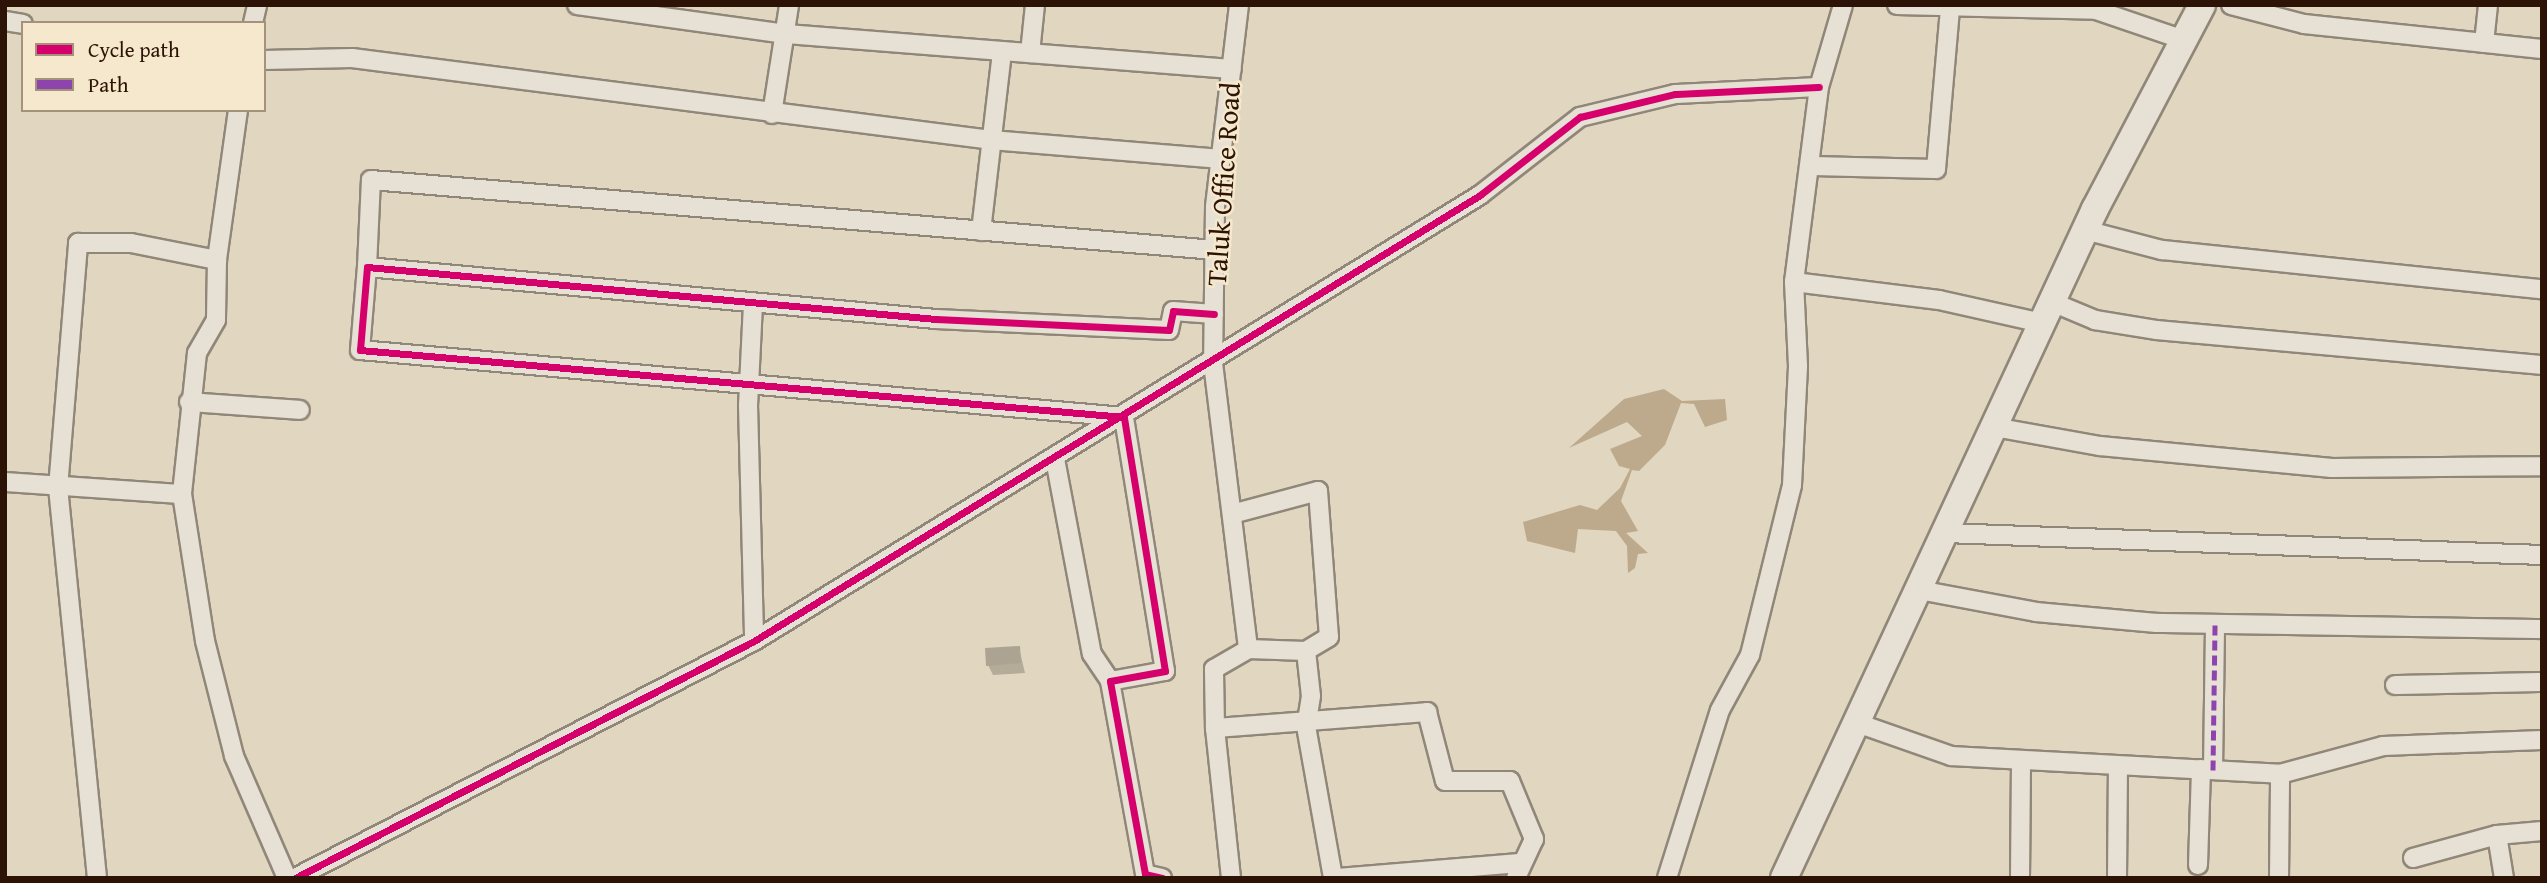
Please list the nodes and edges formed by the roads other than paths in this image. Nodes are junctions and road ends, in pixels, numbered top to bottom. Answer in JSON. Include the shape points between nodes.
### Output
{"nodes":[{"id":1,"x":577,"y":5,"type":"edge"},
{"id":2,"x":789,"y":5,"type":"edge"},
{"id":3,"x":1035,"y":5,"type":"edge"},
{"id":4,"x":1239,"y":5,"type":"edge"},
{"id":5,"x":1843,"y":5,"type":"edge"},
{"id":6,"x":1897,"y":5,"type":"edge"},
{"id":7,"x":2202,"y":5,"type":"edge"},
{"id":8,"x":2231,"y":5,"type":"edge"},
{"id":9,"x":2488,"y":5,"type":"edge"},
{"id":10,"x":2096,"y":7,"type":"edge"},
{"id":11,"x":1950,"y":10,"type":"junction"},
{"id":12,"x":786,"y":34,"type":"junction"},
{"id":13,"x":2183,"y":40,"type":"junction"},
{"id":14,"x":2484,"y":43,"type":"junction"},
{"id":15,"x":2542,"y":49,"type":"edge"},
{"id":16,"x":1002,"y":51,"type":"junction"},
{"id":17,"x":1030,"y":53,"type":"junction"},
{"id":18,"x":266,"y":60,"type":"edge"},
{"id":19,"x":1232,"y":69,"type":"junction"},
{"id":20,"x":1819,"y":87,"type":"junction"},
{"id":21,"x":238,"y":112,"type":"edge"},
{"id":22,"x":772,"y":114,"type":"junction"},
{"id":23,"x":991,"y":140,"type":"junction"},
{"id":24,"x":1221,"y":159,"type":"junction"},
{"id":25,"x":1812,"y":166,"type":"junction"},
{"id":26,"x":2085,"y":230,"type":"junction"},
{"id":27,"x":981,"y":231,"type":"junction"},
{"id":28,"x":1215,"y":250,"type":"junction"},
{"id":29,"x":217,"y":260,"type":"junction"},
{"id":30,"x":367,"y":267,"type":"junction"},
{"id":31,"x":1794,"y":282,"type":"junction"},
{"id":32,"x":2542,"y":289,"type":"edge"},
{"id":33,"x":753,"y":304,"type":"junction"},
{"id":34,"x":2047,"y":312,"type":"junction"},
{"id":35,"x":1214,"y":314,"type":"junction"},
{"id":36,"x":1213,"y":363,"type":"junction"},
{"id":37,"x":2542,"y":365,"type":"edge"},
{"id":38,"x":748,"y":389,"type":"junction"},
{"id":39,"x":189,"y":402,"type":"junction"},
{"id":40,"x":300,"y":410,"type":"dead end"},
{"id":41,"x":1125,"y":417,"type":"junction"},
{"id":42,"x":1994,"y":427,"type":"junction"},
{"id":43,"x":1055,"y":459,"type":"junction"},
{"id":44,"x":2542,"y":466,"type":"edge"},
{"id":45,"x":5,"y":482,"type":"edge"},
{"id":46,"x":58,"y":488,"type":"junction"},
{"id":47,"x":182,"y":494,"type":"junction"},
{"id":48,"x":1232,"y":514,"type":"junction"},
{"id":49,"x":1945,"y":533,"type":"junction"},
{"id":50,"x":2542,"y":555,"type":"edge"},
{"id":51,"x":1919,"y":590,"type":"junction"},
{"id":52,"x":2215,"y":625,"type":"junction"},
{"id":53,"x":2542,"y":629,"type":"edge"},
{"id":54,"x":754,"y":640,"type":"junction"},
{"id":55,"x":1248,"y":649,"type":"junction"},
{"id":56,"x":1306,"y":651,"type":"junction"},
{"id":57,"x":1110,"y":681,"type":"junction"},
{"id":58,"x":2542,"y":682,"type":"edge"},
{"id":59,"x":2395,"y":685,"type":"dead end"},
{"id":60,"x":1857,"y":723,"type":"junction"},
{"id":61,"x":1306,"y":726,"type":"junction"},
{"id":62,"x":1215,"y":728,"type":"junction"},
{"id":63,"x":2542,"y":740,"type":"edge"},
{"id":64,"x":2021,"y":761,"type":"junction"},
{"id":65,"x":2118,"y":769,"type":"junction"},
{"id":66,"x":2207,"y":770,"type":"junction"},
{"id":67,"x":2280,"y":774,"type":"junction"},
{"id":68,"x":2542,"y":831,"type":"edge"},
{"id":69,"x":2497,"y":835,"type":"junction"},
{"id":70,"x":2413,"y":858,"type":"dead end"},
{"id":71,"x":2198,"y":865,"type":"dead end"},
{"id":72,"x":1519,"y":870,"type":"edge"},
{"id":73,"x":97,"y":878,"type":"edge"},
{"id":74,"x":287,"y":878,"type":"edge"},
{"id":75,"x":295,"y":878,"type":"edge"},
{"id":76,"x":1162,"y":878,"type":"edge"},
{"id":77,"x":1231,"y":878,"type":"edge"},
{"id":78,"x":1336,"y":878,"type":"edge"},
{"id":79,"x":1667,"y":878,"type":"edge"},
{"id":80,"x":1784,"y":878,"type":"edge"},
{"id":81,"x":2020,"y":878,"type":"edge"},
{"id":82,"x":2117,"y":878,"type":"edge"},
{"id":83,"x":2279,"y":878,"type":"edge"},
{"id":84,"x":2504,"y":878,"type":"edge"}],
"edges":[{"from":1,"to":12,"type":"street"},
{"from":2,"to":12,"type":"street"},
{"from":3,"to":17,"type":"street"},
{"from":4,"to":19,"type":"street","name":"Taluk Office Road"},
{"from":5,"to":20,"type":"street"},
{"from":6,"to":11,"type":"street"},
{"from":7,"to":13,"type":"main road"},
{"from":8,"to":14,"type":"street","via":[[2304,24]]},
{"from":9,"to":14,"type":"street"},
{"from":10,"to":11,"type":"street"},
{"from":10,"to":13,"type":"street"},
{"from":11,"to":25,"type":"street","via":[[1937,169]]},
{"from":12,"to":16,"type":"street"},
{"from":12,"to":22,"type":"street"},
{"from":13,"to":26,"type":"main road"},
{"from":14,"to":15,"type":"street"},
{"from":16,"to":17,"type":"street"},
{"from":16,"to":23,"type":"street"},
{"from":17,"to":19,"type":"street"},
{"from":18,"to":22,"type":"street","via":[[352,58]]},
{"from":19,"to":24,"type":"street","name":"Taluk Office Road"},
{"from":20,"to":25,"type":"street"},
{"from":20,"to":36,"type":"street","via":[[1675,94],[1580,117],[1480,195]]},
{"from":21,"to":29,"type":"street"},
{"from":22,"to":23,"type":"street"},
{"from":23,"to":24,"type":"street"},
{"from":23,"to":27,"type":"street"},
{"from":24,"to":28,"type":"street","name":"Taluk Office Road"},
{"from":25,"to":31,"type":"street"},
{"from":26,"to":32,"type":"street","via":[[2162,250]]},
{"from":26,"to":34,"type":"main road"},
{"from":27,"to":28,"type":"street"},
{"from":27,"to":30,"type":"street","via":[[371,180]]},
{"from":28,"to":35,"type":"street","name":"Taluk Office Road"},
{"from":29,"to":39,"type":"street","via":[[216,320],[197,353]]},
{"from":29,"to":46,"type":"street","via":[[131,243],[78,243]]},
{"from":30,"to":33,"type":"street"},
{"from":30,"to":38,"type":"street","via":[[360,350]]},
{"from":31,"to":34,"type":"street"},
{"from":31,"to":79,"type":"street","via":[[1798,366],[1792,485],[1749,655],[1720,710]]},
{"from":33,"to":35,"type":"street","via":[[1170,330],[1173,311]]},
{"from":33,"to":38,"type":"street"},
{"from":34,"to":37,"type":"street","via":[[2157,330]]},
{"from":34,"to":42,"type":"main road"},
{"from":35,"to":36,"type":"street","name":"Taluk Office Road"},
{"from":36,"to":41,"type":"street"},
{"from":36,"to":48,"type":"street","name":"Taluk Office Road"},
{"from":38,"to":41,"type":"street"},
{"from":38,"to":54,"type":"street"},
{"from":39,"to":40,"type":"street"},
{"from":39,"to":47,"type":"street"},
{"from":41,"to":43,"type":"street"},
{"from":41,"to":57,"type":"street","via":[[1164,671]]},
{"from":42,"to":44,"type":"street","via":[[2100,446],[2332,468]]},
{"from":42,"to":49,"type":"main road"},
{"from":43,"to":54,"type":"street"},
{"from":43,"to":57,"type":"street","via":[[1091,654]]},
{"from":45,"to":46,"type":"street"},
{"from":46,"to":47,"type":"street"},
{"from":46,"to":73,"type":"street"},
{"from":47,"to":74,"type":"street","via":[[205,641],[234,756]]},
{"from":48,"to":55,"type":"street","name":"Taluk Office Road"},
{"from":48,"to":56,"type":"street","via":[[1318,491],[1329,637]]},
{"from":49,"to":50,"type":"street"},
{"from":49,"to":51,"type":"main road"},
{"from":51,"to":52,"type":"street","via":[[2036,612]]},
{"from":51,"to":60,"type":"main road"},
{"from":52,"to":53,"type":"street"},
{"from":52,"to":66,"type":"street"},
{"from":54,"to":75,"type":"street"},
{"from":55,"to":56,"type":"street"},
{"from":55,"to":62,"type":"street","via":[[1214,669]]},
{"from":56,"to":61,"type":"street","via":[[1311,696]]},
{"from":57,"to":76,"type":"street","via":[[1145,874]]},
{"from":58,"to":59,"type":"street"},
{"from":60,"to":64,"type":"street","via":[[1951,756]]},
{"from":60,"to":80,"type":"main road"},
{"from":61,"to":62,"type":"street"},
{"from":61,"to":72,"type":"street","via":[[1427,712],[1445,781],[1510,781],[1534,839]]},
{"from":61,"to":78,"type":"street"},
{"from":62,"to":77,"type":"street"},
{"from":63,"to":67,"type":"street","via":[[2383,746]]},
{"from":64,"to":65,"type":"street"},
{"from":64,"to":81,"type":"street"},
{"from":65,"to":66,"type":"street"},
{"from":65,"to":82,"type":"street"},
{"from":66,"to":67,"type":"street"},
{"from":66,"to":71,"type":"street"},
{"from":67,"to":83,"type":"street"},
{"from":68,"to":69,"type":"street"},
{"from":69,"to":70,"type":"street"},
{"from":69,"to":84,"type":"street"},
{"from":72,"to":78,"type":"street"}]}
